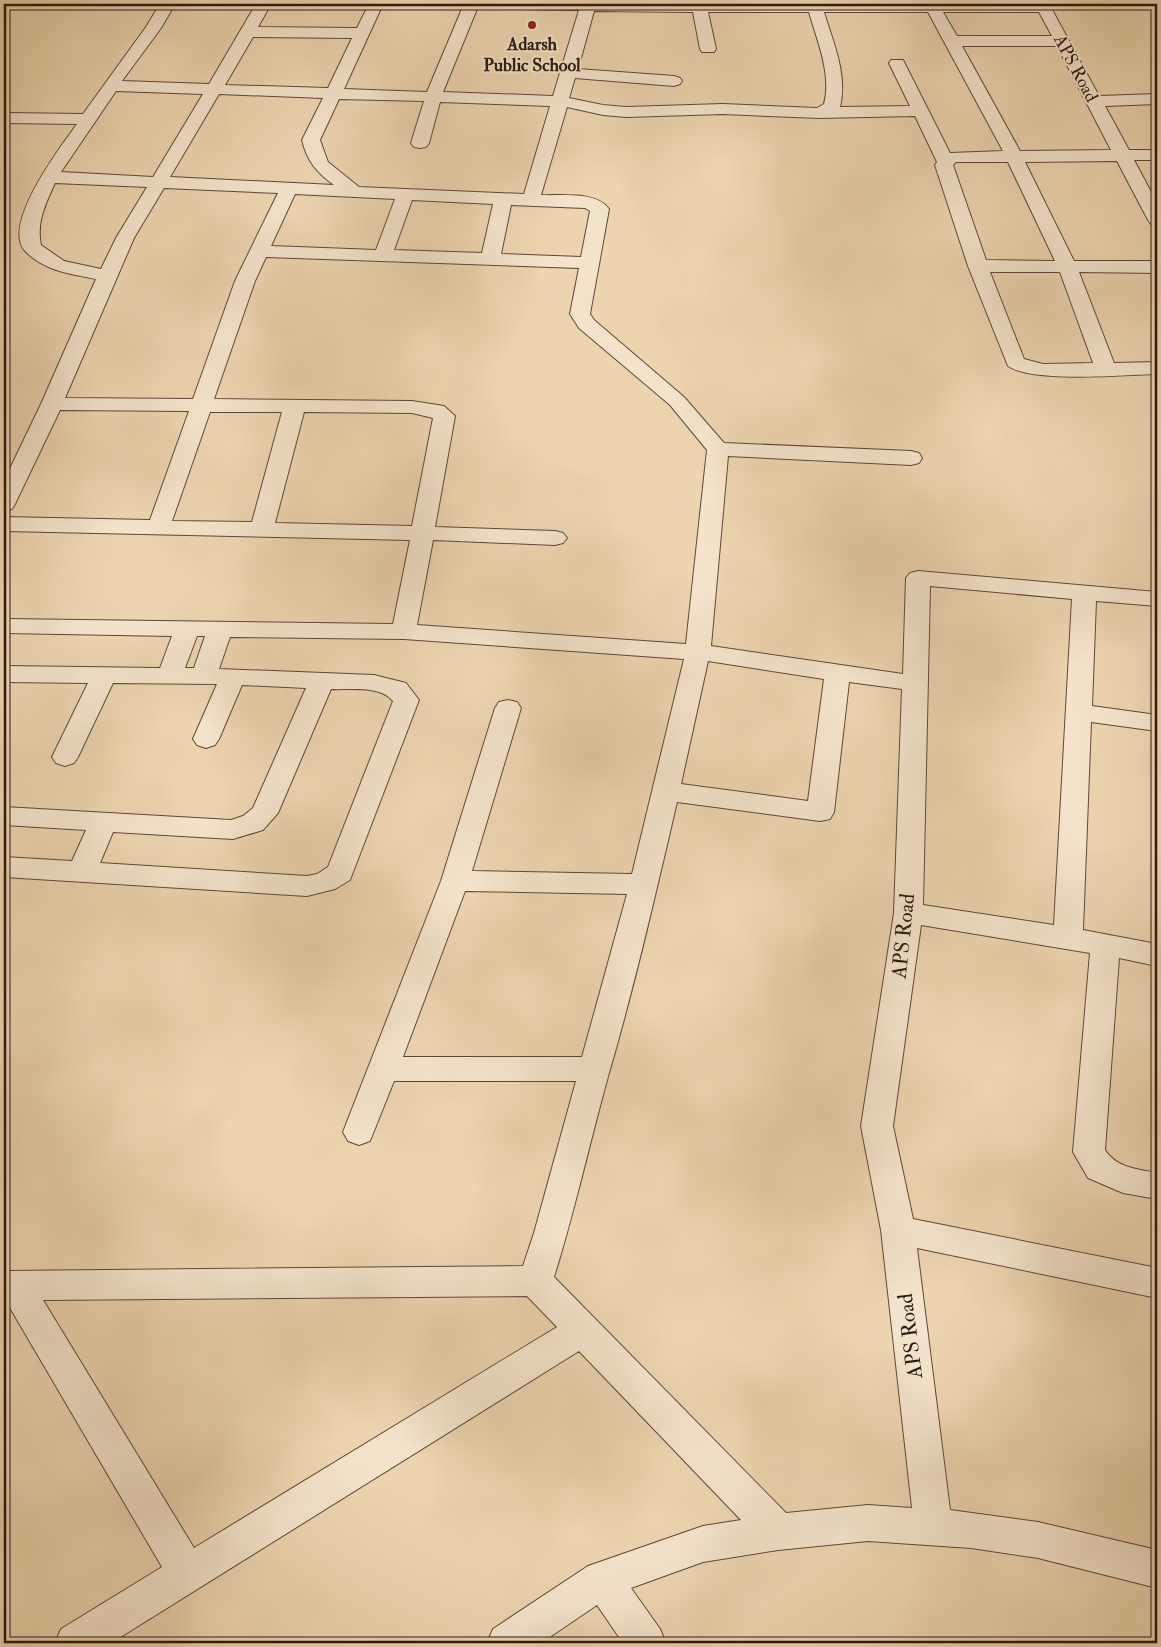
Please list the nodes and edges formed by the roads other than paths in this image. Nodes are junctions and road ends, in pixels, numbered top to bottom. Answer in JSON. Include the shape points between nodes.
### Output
{"nodes":[{"id":1,"x":167,"y":4,"type":"edge"},
{"id":2,"x":263,"y":4,"type":"edge"},
{"id":3,"x":376,"y":4,"type":"edge"},
{"id":4,"x":472,"y":4,"type":"edge"},
{"id":5,"x":521,"y":4,"type":"edge"},
{"id":6,"x":699,"y":5,"type":"edge"},
{"id":7,"x":814,"y":5,"type":"edge"},
{"id":8,"x":588,"y":6,"type":"junction"},
{"id":9,"x":1043,"y":6,"type":"edge"},
{"id":10,"x":933,"y":7,"type":"junction"},
{"id":11,"x":248,"y":32,"type":"junction"},
{"id":12,"x":362,"y":33,"type":"junction"},
{"id":13,"x":951,"y":41,"type":"junction"},
{"id":14,"x":1061,"y":41,"type":"junction"},
{"id":15,"x":708,"y":49,"type":"dead end"},
{"id":16,"x":897,"y":63,"type":"dead end"},
{"id":17,"x":569,"y":73,"type":"junction"},
{"id":18,"x":674,"y":81,"type":"dead end"},
{"id":19,"x":111,"y":86,"type":"junction"},
{"id":20,"x":214,"y":88,"type":"junction"},
{"id":21,"x":335,"y":93,"type":"junction"},
{"id":22,"x":433,"y":97,"type":"junction"},
{"id":23,"x":1157,"y":99,"type":"edge"},
{"id":24,"x":561,"y":101,"type":"junction"},
{"id":25,"x":1093,"y":101,"type":"junction"},
{"id":26,"x":920,"y":111,"type":"junction"},
{"id":27,"x":825,"y":112,"type":"junction"},
{"id":28,"x":4,"y":118,"type":"edge"},
{"id":29,"x":89,"y":118,"type":"junction"},
{"id":30,"x":420,"y":143,"type":"dead end"},
{"id":31,"x":1124,"y":155,"type":"junction"},
{"id":32,"x":1157,"y":155,"type":"edge"},
{"id":33,"x":1014,"y":156,"type":"junction"},
{"id":34,"x":945,"y":161,"type":"junction"},
{"id":35,"x":50,"y":177,"type":"junction"},
{"id":36,"x":158,"y":183,"type":"junction"},
{"id":37,"x":289,"y":189,"type":"junction"},
{"id":38,"x":355,"y":192,"type":"junction"},
{"id":39,"x":406,"y":194,"type":"junction"},
{"id":40,"x":503,"y":198,"type":"junction"},
{"id":41,"x":531,"y":200,"type":"junction"},
{"id":42,"x":1157,"y":220,"type":"edge"},
{"id":43,"x":260,"y":251,"type":"junction"},
{"id":44,"x":383,"y":256,"type":"junction"},
{"id":45,"x":490,"y":260,"type":"junction"},
{"id":46,"x":590,"y":263,"type":"junction"},
{"id":47,"x":978,"y":266,"type":"junction"},
{"id":48,"x":1067,"y":266,"type":"junction"},
{"id":49,"x":1157,"y":267,"type":"edge"},
{"id":50,"x":107,"y":276,"type":"junction"},
{"id":51,"x":1157,"y":368,"type":"edge"},
{"id":52,"x":1106,"y":369,"type":"junction"},
{"id":53,"x":52,"y":404,"type":"junction"},
{"id":54,"x":203,"y":404,"type":"junction"},
{"id":55,"x":295,"y":405,"type":"junction"},
{"id":56,"x":718,"y":449,"type":"junction"},
{"id":57,"x":911,"y":458,"type":"dead end"},
{"id":58,"x":4,"y":504,"type":"edge"},
{"id":59,"x":4,"y":524,"type":"edge"},
{"id":60,"x":159,"y":526,"type":"junction"},
{"id":61,"x":262,"y":529,"type":"junction"},
{"id":62,"x":422,"y":533,"type":"junction"},
{"id":63,"x":554,"y":538,"type":"dead end"},
{"id":64,"x":1084,"y":592,"type":"junction"},
{"id":65,"x":1157,"y":599,"type":"edge"},
{"id":66,"x":4,"y":626,"type":"edge"},
{"id":67,"x":187,"y":629,"type":"junction"},
{"id":68,"x":220,"y":629,"type":"junction"},
{"id":69,"x":404,"y":632,"type":"junction"},
{"id":70,"x":698,"y":652,"type":"junction"},
{"id":71,"x":837,"y":673,"type":"junction"},
{"id":72,"x":10,"y":674,"type":"edge"},
{"id":73,"x":104,"y":675,"type":"junction"},
{"id":74,"x":170,"y":675,"type":"junction"},
{"id":75,"x":204,"y":676,"type":"junction"},
{"id":76,"x":233,"y":677,"type":"junction"},
{"id":77,"x":322,"y":681,"type":"junction"},
{"id":78,"x":914,"y":683,"type":"junction"},
{"id":79,"x":4,"y":696,"type":"edge"},
{"id":80,"x":508,"y":708,"type":"dead end"},
{"id":81,"x":1078,"y":712,"type":"junction"},
{"id":82,"x":1157,"y":723,"type":"edge"},
{"id":83,"x":206,"y":739,"type":"dead end"},
{"id":84,"x":65,"y":757,"type":"dead end"},
{"id":85,"x":666,"y":790,"type":"junction"},
{"id":86,"x":4,"y":816,"type":"edge"},
{"id":87,"x":103,"y":822,"type":"junction"},
{"id":88,"x":4,"y":867,"type":"edge"},
{"id":89,"x":82,"y":872,"type":"junction"},
{"id":90,"x":456,"y":881,"type":"junction"},
{"id":91,"x":644,"y":884,"type":"junction"},
{"id":92,"x":908,"y":914,"type":"junction"},
{"id":93,"x":1068,"y":938,"type":"junction"},
{"id":94,"x":1105,"y":946,"type":"junction"},
{"id":95,"x":1157,"y":955,"type":"edge"},
{"id":96,"x":383,"y":1069,"type":"junction"},
{"id":97,"x":595,"y":1069,"type":"junction"},
{"id":98,"x":359,"y":1132,"type":"dead end"},
{"id":99,"x":1157,"y":1186,"type":"edge"},
{"id":100,"x":898,"y":1230,"type":"junction"},
{"id":101,"x":535,"y":1281,"type":"junction"},
{"id":102,"x":1157,"y":1283,"type":"edge"},
{"id":103,"x":9,"y":1285,"type":"edge"},
{"id":104,"x":583,"y":1330,"type":"junction"},
{"id":105,"x":933,"y":1528,"type":"junction"},
{"id":106,"x":778,"y":1532,"type":"junction"},
{"id":107,"x":1157,"y":1569,"type":"edge"},
{"id":108,"x":188,"y":1573,"type":"junction"},
{"id":109,"x":602,"y":1578,"type":"junction"},
{"id":110,"x":74,"y":1643,"type":"edge"},
{"id":111,"x":507,"y":1643,"type":"edge"},
{"id":112,"x":646,"y":1643,"type":"edge"}],
"edges":[{"from":1,"to":19,"type":"street"},
{"from":2,"to":11,"type":"street"},
{"from":3,"to":12,"type":"street"},
{"from":4,"to":22,"type":"street"},
{"from":5,"to":8,"type":"street","name":"APS Road"},
{"from":6,"to":7,"type":"street","name":"APS Road"},
{"from":6,"to":8,"type":"street","name":"APS Road"},
{"from":6,"to":15,"type":"street"},
{"from":7,"to":10,"type":"street","name":"APS Road"},
{"from":7,"to":27,"type":"street","via":[[834,76],[836,99]]},
{"from":8,"to":17,"type":"street"},
{"from":9,"to":10,"type":"street","name":"APS Road"},
{"from":9,"to":14,"type":"street","name":"APS Road"},
{"from":10,"to":13,"type":"street"},
{"from":11,"to":12,"type":"street"},
{"from":11,"to":20,"type":"street"},
{"from":12,"to":21,"type":"street"},
{"from":13,"to":14,"type":"street"},
{"from":13,"to":33,"type":"street"},
{"from":14,"to":25,"type":"street","name":"APS Road"},
{"from":16,"to":26,"type":"street"},
{"from":17,"to":18,"type":"street"},
{"from":17,"to":24,"type":"street"},
{"from":19,"to":20,"type":"street"},
{"from":19,"to":29,"type":"street"},
{"from":20,"to":21,"type":"street"},
{"from":20,"to":36,"type":"street"},
{"from":21,"to":22,"type":"street"},
{"from":21,"to":38,"type":"street","via":[[311,140],[313,155],[319,164]]},
{"from":22,"to":24,"type":"street"},
{"from":22,"to":30,"type":"street"},
{"from":23,"to":25,"type":"street"},
{"from":24,"to":27,"type":"street","via":[[626,112]]},
{"from":24,"to":41,"type":"street"},
{"from":25,"to":31,"type":"street","name":"APS Road"},
{"from":26,"to":27,"type":"street"},
{"from":26,"to":34,"type":"street"},
{"from":28,"to":29,"type":"street"},
{"from":29,"to":35,"type":"street"},
{"from":31,"to":32,"type":"street"},
{"from":31,"to":33,"type":"street"},
{"from":31,"to":42,"type":"street","name":"APS Road"},
{"from":33,"to":34,"type":"street","via":[[954,157]]},
{"from":33,"to":48,"type":"street"},
{"from":34,"to":47,"type":"street"},
{"from":35,"to":36,"type":"street"},
{"from":35,"to":50,"type":"street","via":[[32,214],[32,247],[58,265]]},
{"from":36,"to":37,"type":"street"},
{"from":36,"to":50,"type":"street"},
{"from":37,"to":38,"type":"street"},
{"from":37,"to":43,"type":"street"},
{"from":38,"to":39,"type":"street"},
{"from":39,"to":40,"type":"street"},
{"from":39,"to":44,"type":"street"},
{"from":40,"to":41,"type":"street"},
{"from":40,"to":45,"type":"street"},
{"from":41,"to":46,"type":"street","via":[[581,201],[600,209]]},
{"from":43,"to":44,"type":"street"},
{"from":43,"to":54,"type":"street","via":[[245,282]]},
{"from":44,"to":45,"type":"street"},
{"from":45,"to":46,"type":"street"},
{"from":46,"to":56,"type":"street","via":[[580,314],[586,324],[677,401]]},
{"from":47,"to":48,"type":"street"},
{"from":47,"to":52,"type":"street","via":[[1015,362],[1042,370]]},
{"from":48,"to":49,"type":"street"},
{"from":48,"to":52,"type":"street"},
{"from":50,"to":53,"type":"street"},
{"from":51,"to":52,"type":"street"},
{"from":53,"to":54,"type":"street"},
{"from":53,"to":58,"type":"street"},
{"from":54,"to":55,"type":"street"},
{"from":54,"to":60,"type":"street"},
{"from":55,"to":61,"type":"street"},
{"from":55,"to":62,"type":"street","via":[[412,408],[436,411],[444,416]]},
{"from":56,"to":57,"type":"street"},
{"from":56,"to":70,"type":"street"},
{"from":59,"to":60,"type":"street"},
{"from":60,"to":61,"type":"street"},
{"from":61,"to":62,"type":"street"},
{"from":62,"to":63,"type":"street"},
{"from":62,"to":69,"type":"street"},
{"from":64,"to":65,"type":"street","name":"APS Road"},
{"from":64,"to":78,"type":"street","name":"APS Road","via":[[918,578]]},
{"from":64,"to":81,"type":"street"},
{"from":66,"to":67,"type":"street"},
{"from":67,"to":68,"type":"street"},
{"from":67,"to":74,"type":"street"},
{"from":68,"to":69,"type":"street"},
{"from":68,"to":75,"type":"street"},
{"from":69,"to":70,"type":"street"},
{"from":70,"to":71,"type":"street"},
{"from":70,"to":85,"type":"street"},
{"from":71,"to":78,"type":"street"},
{"from":71,"to":85,"type":"street","via":[[820,812]]},
{"from":72,"to":73,"type":"street"},
{"from":72,"to":79,"type":"street"},
{"from":73,"to":74,"type":"street"},
{"from":73,"to":84,"type":"street"},
{"from":74,"to":75,"type":"street"},
{"from":75,"to":76,"type":"street"},
{"from":76,"to":77,"type":"street"},
{"from":76,"to":83,"type":"street"},
{"from":77,"to":87,"type":"street","via":[[264,812],[253,823],[233,830]]},
{"from":77,"to":89,"type":"street","via":[[374,683],[397,689],[406,700],[340,873],[325,882],[308,886]]},
{"from":78,"to":92,"type":"street","name":"APS Road"},
{"from":80,"to":90,"type":"street"},
{"from":81,"to":82,"type":"street"},
{"from":81,"to":93,"type":"street"},
{"from":85,"to":91,"type":"street"},
{"from":86,"to":87,"type":"street"},
{"from":87,"to":89,"type":"street"},
{"from":88,"to":89,"type":"street"},
{"from":90,"to":91,"type":"street"},
{"from":90,"to":96,"type":"street"},
{"from":91,"to":97,"type":"street"},
{"from":92,"to":93,"type":"street"},
{"from":92,"to":100,"type":"street","name":"APS Road","via":[[877,1126]]},
{"from":93,"to":94,"type":"street"},
{"from":94,"to":95,"type":"street"},
{"from":94,"to":99,"type":"street","via":[[1088,1152],[1100,1169],[1122,1180]]},
{"from":96,"to":97,"type":"street"},
{"from":96,"to":98,"type":"street"},
{"from":97,"to":101,"type":"street"},
{"from":100,"to":102,"type":"street"},
{"from":100,"to":105,"type":"street","name":"APS Road"},
{"from":101,"to":103,"type":"street"},
{"from":101,"to":104,"type":"street"},
{"from":103,"to":108,"type":"street"},
{"from":104,"to":106,"type":"street"},
{"from":104,"to":108,"type":"street"},
{"from":105,"to":106,"type":"street","via":[[868,1523]]},
{"from":105,"to":107,"type":"street","via":[[1038,1540]]},
{"from":106,"to":109,"type":"street","via":[[703,1544]]},
{"from":108,"to":110,"type":"street"},
{"from":109,"to":111,"type":"street"},
{"from":109,"to":112,"type":"street"}]}
